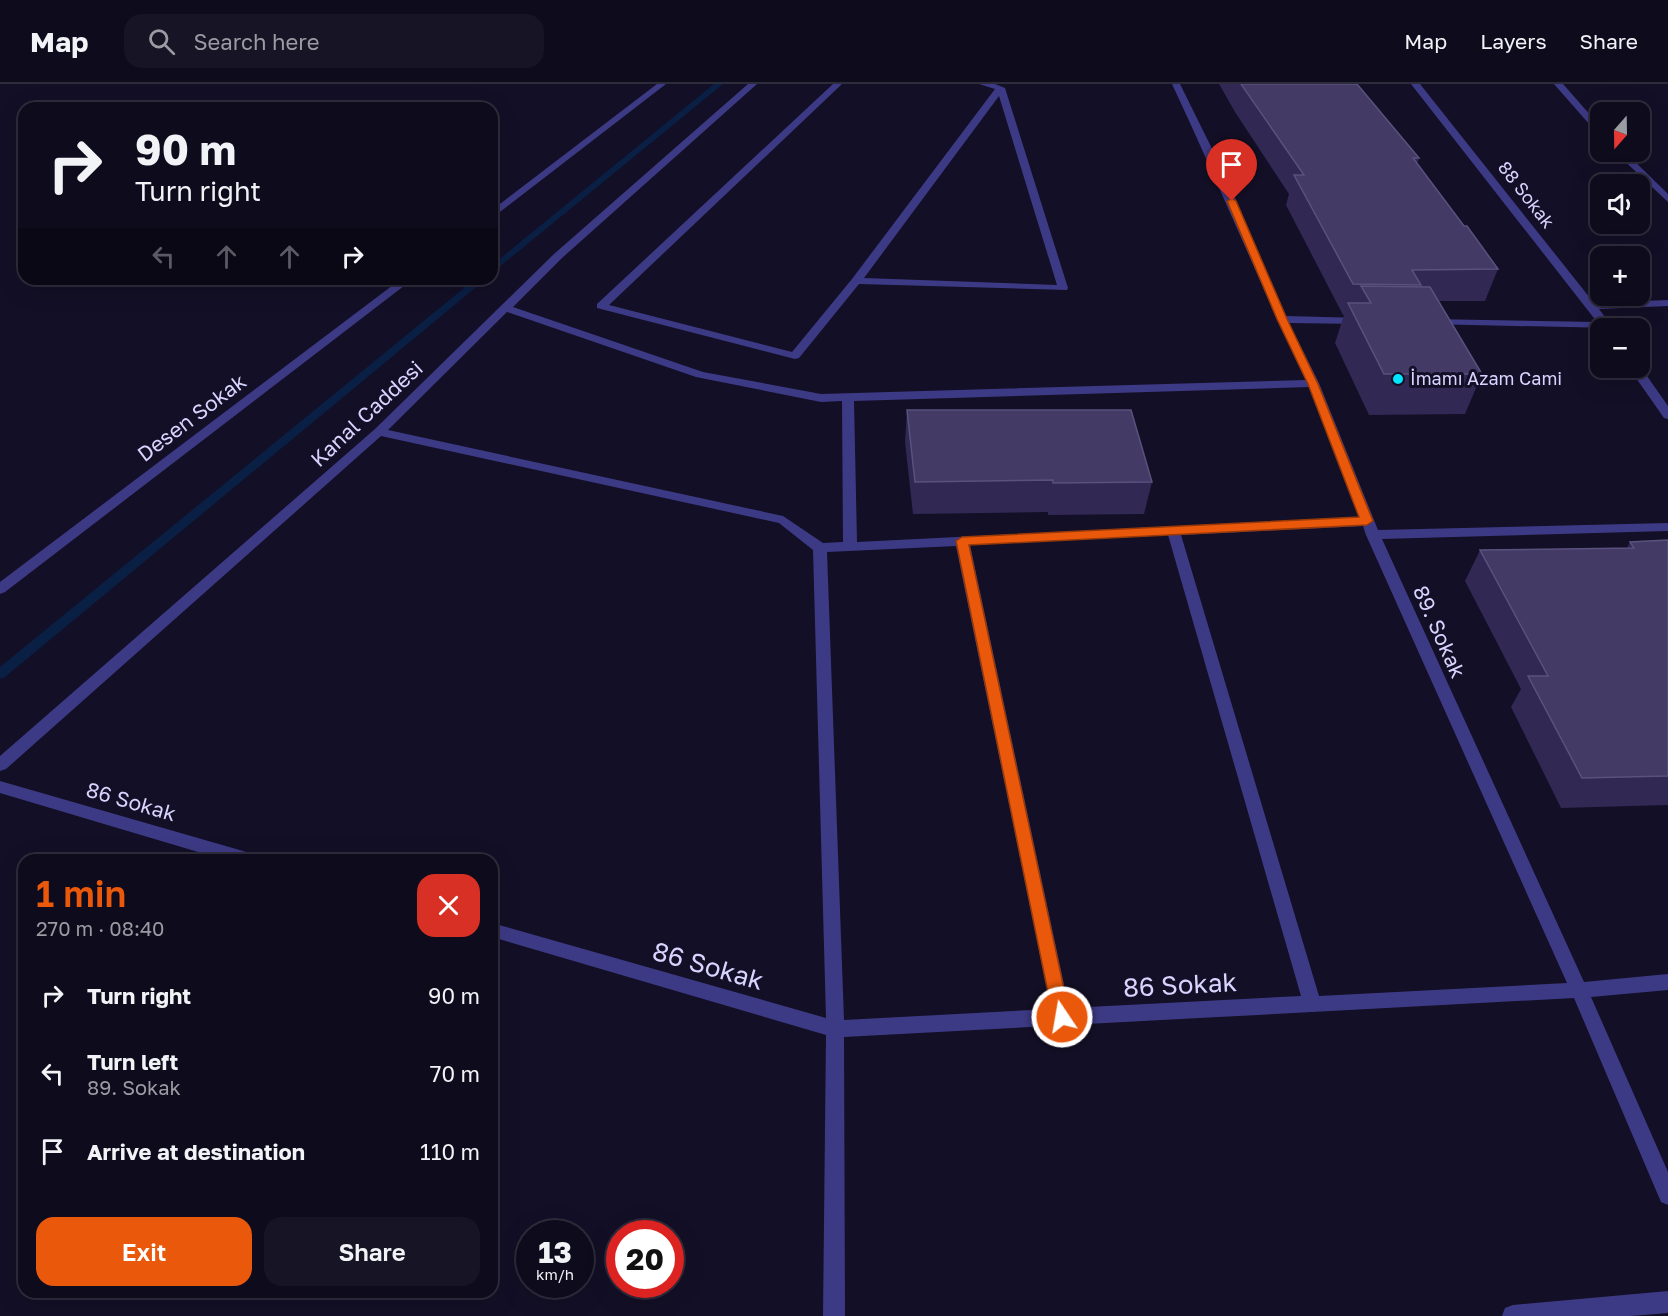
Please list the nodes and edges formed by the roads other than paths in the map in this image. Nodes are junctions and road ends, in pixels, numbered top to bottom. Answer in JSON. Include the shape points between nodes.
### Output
{"nodes":[{"id":1,"x":662,"y":84,"type":"edge"},
{"id":2,"x":753,"y":84,"type":"edge"},
{"id":3,"x":838,"y":84,"type":"edge"},
{"id":4,"x":983,"y":84,"type":"edge"},
{"id":5,"x":1176,"y":84,"type":"edge"},
{"id":6,"x":1415,"y":84,"type":"edge"},
{"id":7,"x":1558,"y":84,"type":"edge"},
{"id":8,"x":1001,"y":88,"type":"junction"},
{"id":9,"x":1590,"y":120,"type":"edge"},
{"id":10,"x":1630,"y":162,"type":"edge"},
{"id":11,"x":1668,"y":199,"type":"edge"},
{"id":12,"x":498,"y":210,"type":"edge"},
{"id":13,"x":856,"y":281,"type":"junction"},
{"id":14,"x":400,"y":285,"type":"edge"},
{"id":15,"x":1668,"y":303,"type":"edge"},
{"id":16,"x":1650,"y":304,"type":"edge"},
{"id":17,"x":1590,"y":306,"type":"joint"},
{"id":18,"x":506,"y":308,"type":"junction"},
{"id":19,"x":1600,"y":318,"type":"edge"},
{"id":20,"x":1282,"y":319,"type":"junction"},
{"id":21,"x":1378,"y":321,"type":"edge"},
{"id":22,"x":1414,"y":321,"type":"edge"},
{"id":23,"x":1590,"y":326,"type":"edge"},
{"id":24,"x":1642,"y":378,"type":"edge"},
{"id":25,"x":1313,"y":384,"type":"junction"},
{"id":26,"x":848,"y":398,"type":"junction"},
{"id":27,"x":1668,"y":415,"type":"edge"},
{"id":28,"x":379,"y":432,"type":"junction"},
{"id":29,"x":1367,"y":521,"type":"junction"},
{"id":30,"x":1668,"y":527,"type":"edge"},
{"id":31,"x":1173,"y":531,"type":"junction"},
{"id":32,"x":1372,"y":536,"type":"junction"},
{"id":33,"x":962,"y":541,"type":"junction"},
{"id":34,"x":850,"y":546,"type":"junction"},
{"id":35,"x":820,"y":548,"type":"junction"},
{"id":36,"x":0,"y":589,"type":"edge"},
{"id":37,"x":0,"y":765,"type":"edge"},
{"id":38,"x":0,"y":787,"type":"edge"},
{"id":39,"x":229,"y":854,"type":"edge"},
{"id":40,"x":498,"y":932,"type":"edge"},
{"id":41,"x":1668,"y":981,"type":"edge"},
{"id":42,"x":1579,"y":990,"type":"junction"},
{"id":43,"x":1312,"y":1004,"type":"junction"},
{"id":44,"x":1062,"y":1017,"type":"junction"},
{"id":45,"x":835,"y":1029,"type":"junction"},
{"id":46,"x":1668,"y":1195,"type":"edge"},
{"id":47,"x":1668,"y":1302,"type":"edge"},
{"id":48,"x":834,"y":1316,"type":"edge"},
{"id":49,"x":1513,"y":1316,"type":"edge"}],
"edges":[{"from":1,"to":12,"type":"street"},
{"from":2,"to":18,"type":"street","name":"Kanal Caddesi","via":[[558,256]]},
{"from":3,"to":13,"type":"street","via":[[601,306],[795,356]]},
{"from":4,"to":8,"type":"street"},
{"from":5,"to":20,"type":"street","name":"89. Sokak"},
{"from":6,"to":17,"type":"street","name":"88 Sokak"},
{"from":7,"to":9,"type":"street"},
{"from":8,"to":13,"type":"street"},
{"from":8,"to":13,"type":"street","via":[[1063,288]]},
{"from":10,"to":11,"type":"street"},
{"from":14,"to":36,"type":"street","name":"Desen Sokak"},
{"from":15,"to":16,"type":"street"},
{"from":17,"to":19,"type":"street","name":"88 Sokak"},
{"from":18,"to":26,"type":"street","via":[[700,375],[822,398]]},
{"from":18,"to":28,"type":"street","name":"Kanal Caddesi"},
{"from":20,"to":21,"type":"street"},
{"from":20,"to":25,"type":"street","name":"89. Sokak"},
{"from":22,"to":23,"type":"street"},
{"from":24,"to":27,"type":"street"},
{"from":25,"to":26,"type":"street"},
{"from":25,"to":29,"type":"street","name":"89. Sokak"},
{"from":26,"to":34,"type":"street"},
{"from":28,"to":35,"type":"street","via":[[783,520]]},
{"from":28,"to":37,"type":"street","name":"Kanal Caddesi"},
{"from":29,"to":31,"type":"street"},
{"from":29,"to":32,"type":"street","name":"89. Sokak"},
{"from":30,"to":32,"type":"street"},
{"from":31,"to":33,"type":"street"},
{"from":31,"to":43,"type":"street"},
{"from":32,"to":42,"type":"street","name":"89. Sokak"},
{"from":33,"to":34,"type":"street"},
{"from":33,"to":44,"type":"street"},
{"from":34,"to":35,"type":"street"},
{"from":35,"to":45,"type":"street"},
{"from":38,"to":39,"type":"street","name":"86 Sokak"},
{"from":40,"to":45,"type":"street","name":"86 Sokak"},
{"from":41,"to":42,"type":"street","name":"86 Sokak"},
{"from":42,"to":43,"type":"street","name":"86 Sokak"},
{"from":42,"to":46,"type":"street","name":"89. Sokak"},
{"from":43,"to":44,"type":"street","name":"86 Sokak"},
{"from":44,"to":45,"type":"street","name":"86 Sokak"},
{"from":45,"to":48,"type":"street"},
{"from":47,"to":49,"type":"street"}]}
